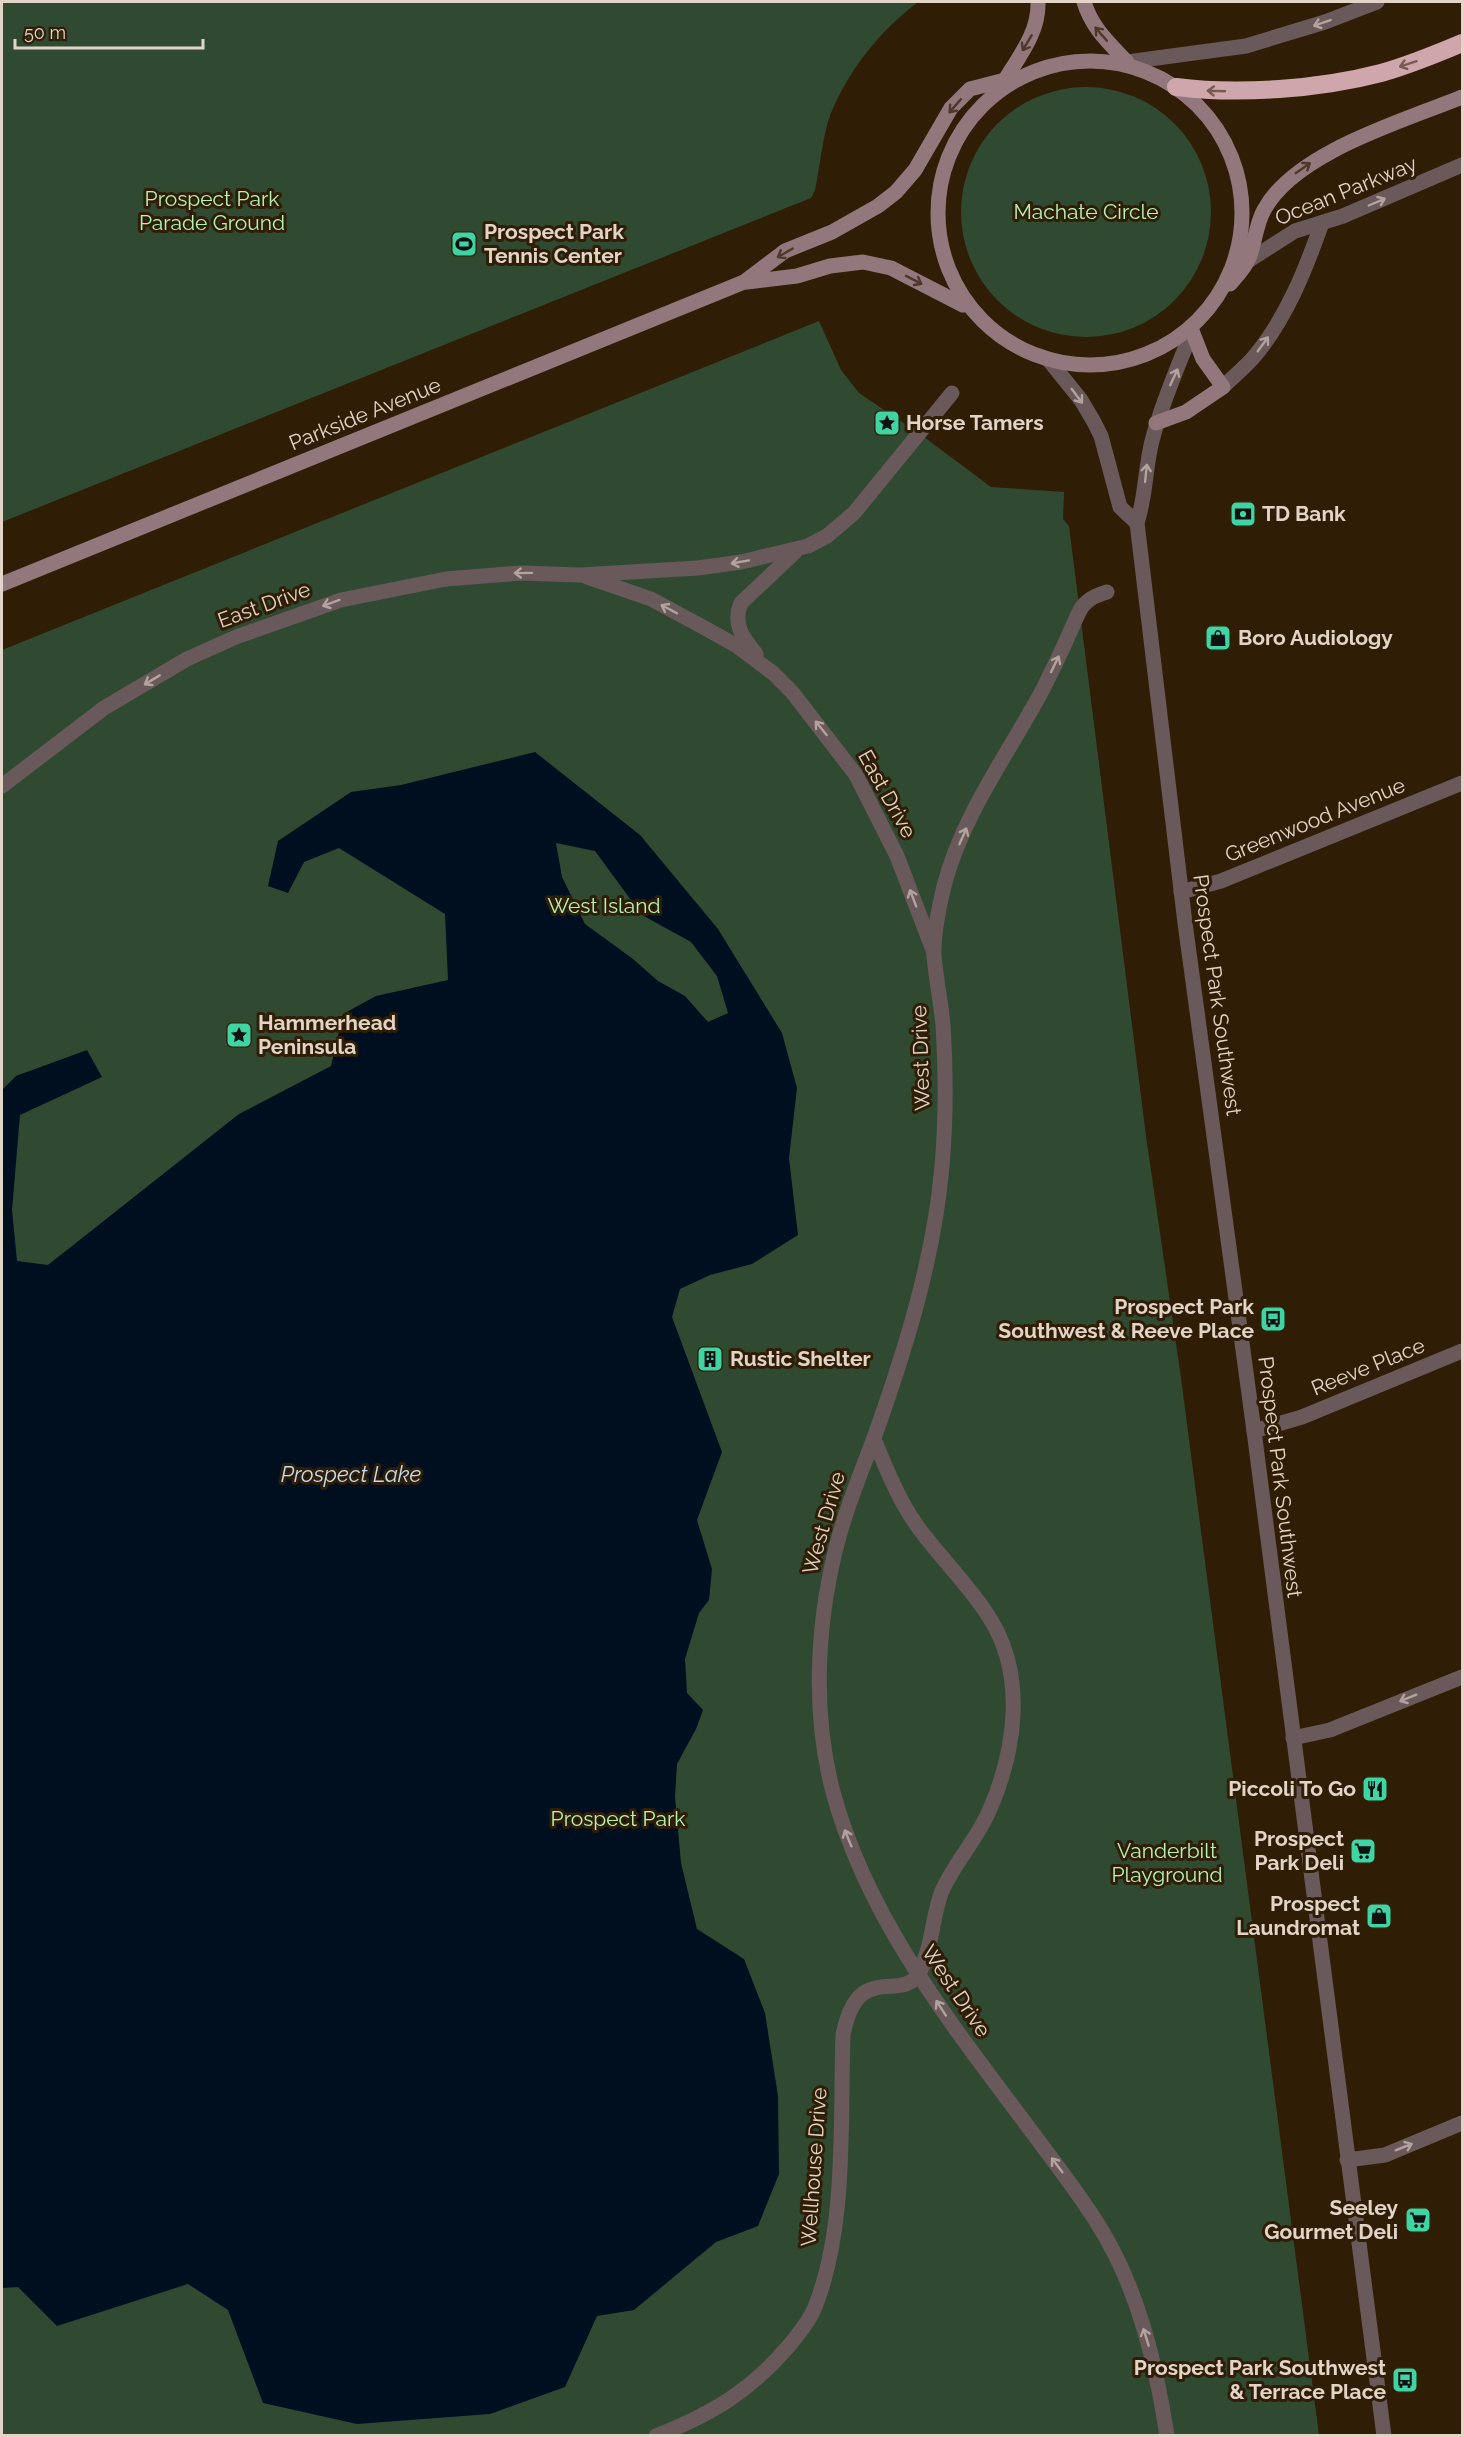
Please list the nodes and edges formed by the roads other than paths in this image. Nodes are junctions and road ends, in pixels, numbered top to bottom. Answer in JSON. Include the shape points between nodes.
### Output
{"nodes":[{"id":1,"x":1038,"y":2,"type":"edge"},
{"id":2,"x":1084,"y":2,"type":"edge"},
{"id":3,"x":1377,"y":2,"type":"edge"},
{"id":4,"x":1462,"y":43,"type":"edge"},
{"id":5,"x":1127,"y":62,"type":"junction"},
{"id":6,"x":1005,"y":80,"type":"junction"},
{"id":7,"x":1176,"y":87,"type":"junction"},
{"id":8,"x":1462,"y":97,"type":"edge"},
{"id":9,"x":1462,"y":165,"type":"edge"},
{"id":10,"x":1322,"y":223,"type":"junction"},
{"id":11,"x":1248,"y":261,"type":"junction"},
{"id":12,"x":744,"y":282,"type":"junction"},
{"id":13,"x":1225,"y":290,"type":"junction"},
{"id":14,"x":963,"y":305,"type":"junction"},
{"id":15,"x":1192,"y":331,"type":"junction"},
{"id":16,"x":1048,"y":359,"type":"junction"},
{"id":17,"x":1223,"y":387,"type":"junction"},
{"id":18,"x":952,"y":393,"type":"dead end"},
{"id":19,"x":1156,"y":423,"type":"junction"},
{"id":20,"x":1137,"y":523,"type":"junction"},
{"id":21,"x":797,"y":550,"type":"junction"},
{"id":22,"x":581,"y":575,"type":"junction"},
{"id":23,"x":2,"y":584,"type":"edge"},
{"id":24,"x":1107,"y":592,"type":"dead end"},
{"id":25,"x":773,"y":673,"type":"junction"},
{"id":26,"x":1462,"y":783,"type":"edge"},
{"id":27,"x":2,"y":786,"type":"edge"},
{"id":28,"x":1182,"y":892,"type":"junction"},
{"id":29,"x":934,"y":953,"type":"junction"},
{"id":30,"x":1462,"y":1351,"type":"edge"},
{"id":31,"x":1254,"y":1431,"type":"junction"},
{"id":32,"x":873,"y":1439,"type":"junction"},
{"id":33,"x":1462,"y":1677,"type":"edge"},
{"id":34,"x":1293,"y":1738,"type":"junction"},
{"id":35,"x":919,"y":1974,"type":"junction"},
{"id":36,"x":1462,"y":2123,"type":"edge"},
{"id":37,"x":1347,"y":2160,"type":"junction"},
{"id":38,"x":656,"y":2436,"type":"edge"},
{"id":39,"x":1167,"y":2436,"type":"edge"},
{"id":40,"x":1384,"y":2436,"type":"edge"}],
"edges":[{"from":1,"to":6,"type":"main road","one_way":true,"via":[[1039,18],[1034,32]]},
{"from":5,"to":2,"type":"main road","one_way":true,"via":[[1096,30]]},
{"from":3,"to":5,"type":"street","one_way":true,"via":[[1246,46]]},
{"from":4,"to":7,"type":"highway","one_way":true,"via":[[1381,73],[1340,81],[1212,92]]},
{"from":5,"to":6,"type":"main road","name":"Parkside Avenue","via":[[1099,58],[1072,61]]},
{"from":5,"to":7,"type":"main road"},
{"from":6,"to":12,"type":"main road","name":"Parkside Avenue","one_way":true,"via":[[970,90],[951,108],[915,170],[878,206],[832,232],[785,251]]},
{"from":6,"to":14,"type":"main road","via":[[983,99],[950,158],[943,187],[940,242]]},
{"from":7,"to":13,"type":"main road","via":[[1218,132],[1238,176],[1241,228]]},
{"from":11,"to":8,"type":"main road","one_way":true,"via":[[1264,210],[1291,176],[1366,136]]},
{"from":10,"to":9,"type":"street","name":"Ocean Parkway","one_way":true},
{"from":10,"to":11,"type":"street","name":"Ocean Parkway","via":[[1295,231]]},
{"from":17,"to":10,"type":"street","one_way":true,"via":[[1274,328],[1302,277]]},
{"from":11,"to":13,"type":"main road"},
{"from":12,"to":14,"type":"main road","name":"Parkside Avenue","one_way":true,"via":[[863,262],[891,268]]},
{"from":12,"to":23,"type":"main road","name":"Parkside Avenue"},
{"from":13,"to":15,"type":"main road"},
{"from":14,"to":16,"type":"main road","via":[[1003,338]]},
{"from":15,"to":16,"type":"main road","via":[[1118,362],[1072,364]]},
{"from":15,"to":17,"type":"main road","via":[[1203,359]]},
{"from":19,"to":15,"type":"street","name":"Prospect Park Southwest","one_way":true},
{"from":16,"to":20,"type":"street","one_way":true,"via":[[1094,422],[1120,507]]},
{"from":17,"to":19,"type":"main road","via":[[1186,412]]},
{"from":18,"to":21,"type":"street","name":"East Drive","via":[[854,513],[827,536]]},
{"from":20,"to":19,"type":"street","name":"Prospect Park Southwest","one_way":true,"via":[[1144,504],[1147,461]]},
{"from":20,"to":28,"type":"street","name":"Prospect Park Southwest"},
{"from":21,"to":22,"type":"street","name":"East Drive","one_way":true,"via":[[698,568]]},
{"from":21,"to":25,"type":"street","name":"East Drive","via":[[741,603],[737,614],[739,631]]},
{"from":25,"to":22,"type":"street","name":"East Drive","one_way":true,"via":[[737,646],[651,599]]},
{"from":22,"to":27,"type":"street","name":"East Drive","one_way":true,"via":[[521,573],[446,579],[341,600],[236,637],[187,659],[104,708]]},
{"from":29,"to":24,"type":"street","name":"West Drive","one_way":true,"via":[[944,886],[969,823],[1040,694],[1082,607],[1095,595]]},
{"from":29,"to":25,"type":"street","name":"East Drive","one_way":true,"via":[[897,856],[856,776]]},
{"from":26,"to":28,"type":"street","name":"Greenwood Avenue","via":[[1221,881]]},
{"from":28,"to":31,"type":"street","name":"Prospect Park Southwest"},
{"from":29,"to":32,"type":"street","name":"West Drive","via":[[944,1050],[942,1166],[915,1312]]},
{"from":30,"to":31,"type":"street","name":"Reeve Place","via":[[1302,1417]]},
{"from":31,"to":34,"type":"street","name":"Prospect Park Southwest"},
{"from":35,"to":32,"type":"street","name":"West Drive","one_way":true,"via":[[876,1903],[858,1863],[844,1829],[823,1746],[820,1691],[825,1606],[841,1530]]},
{"from":32,"to":35,"type":"street","via":[[904,1506],[990,1618],[1009,1658],[1013,1678],[1011,1731],[1004,1766],[990,1809],[942,1891]]},
{"from":33,"to":34,"type":"street","one_way":true,"via":[[1330,1730]]},
{"from":34,"to":37,"type":"street","name":"Prospect Park Southwest"},
{"from":35,"to":38,"type":"street","name":"Wellhouse Drive","via":[[909,1982],[881,1985],[864,1992],[846,2020],[835,2227],[815,2309],[771,2366],[744,2390],[717,2409]]},
{"from":39,"to":35,"type":"street","name":"West Drive","one_way":true,"via":[[1154,2364],[1139,2315],[1101,2228],[948,2020]]},
{"from":37,"to":36,"type":"street","one_way":true,"via":[[1385,2155]]},
{"from":37,"to":40,"type":"street","name":"Prospect Park Southwest"}]}
